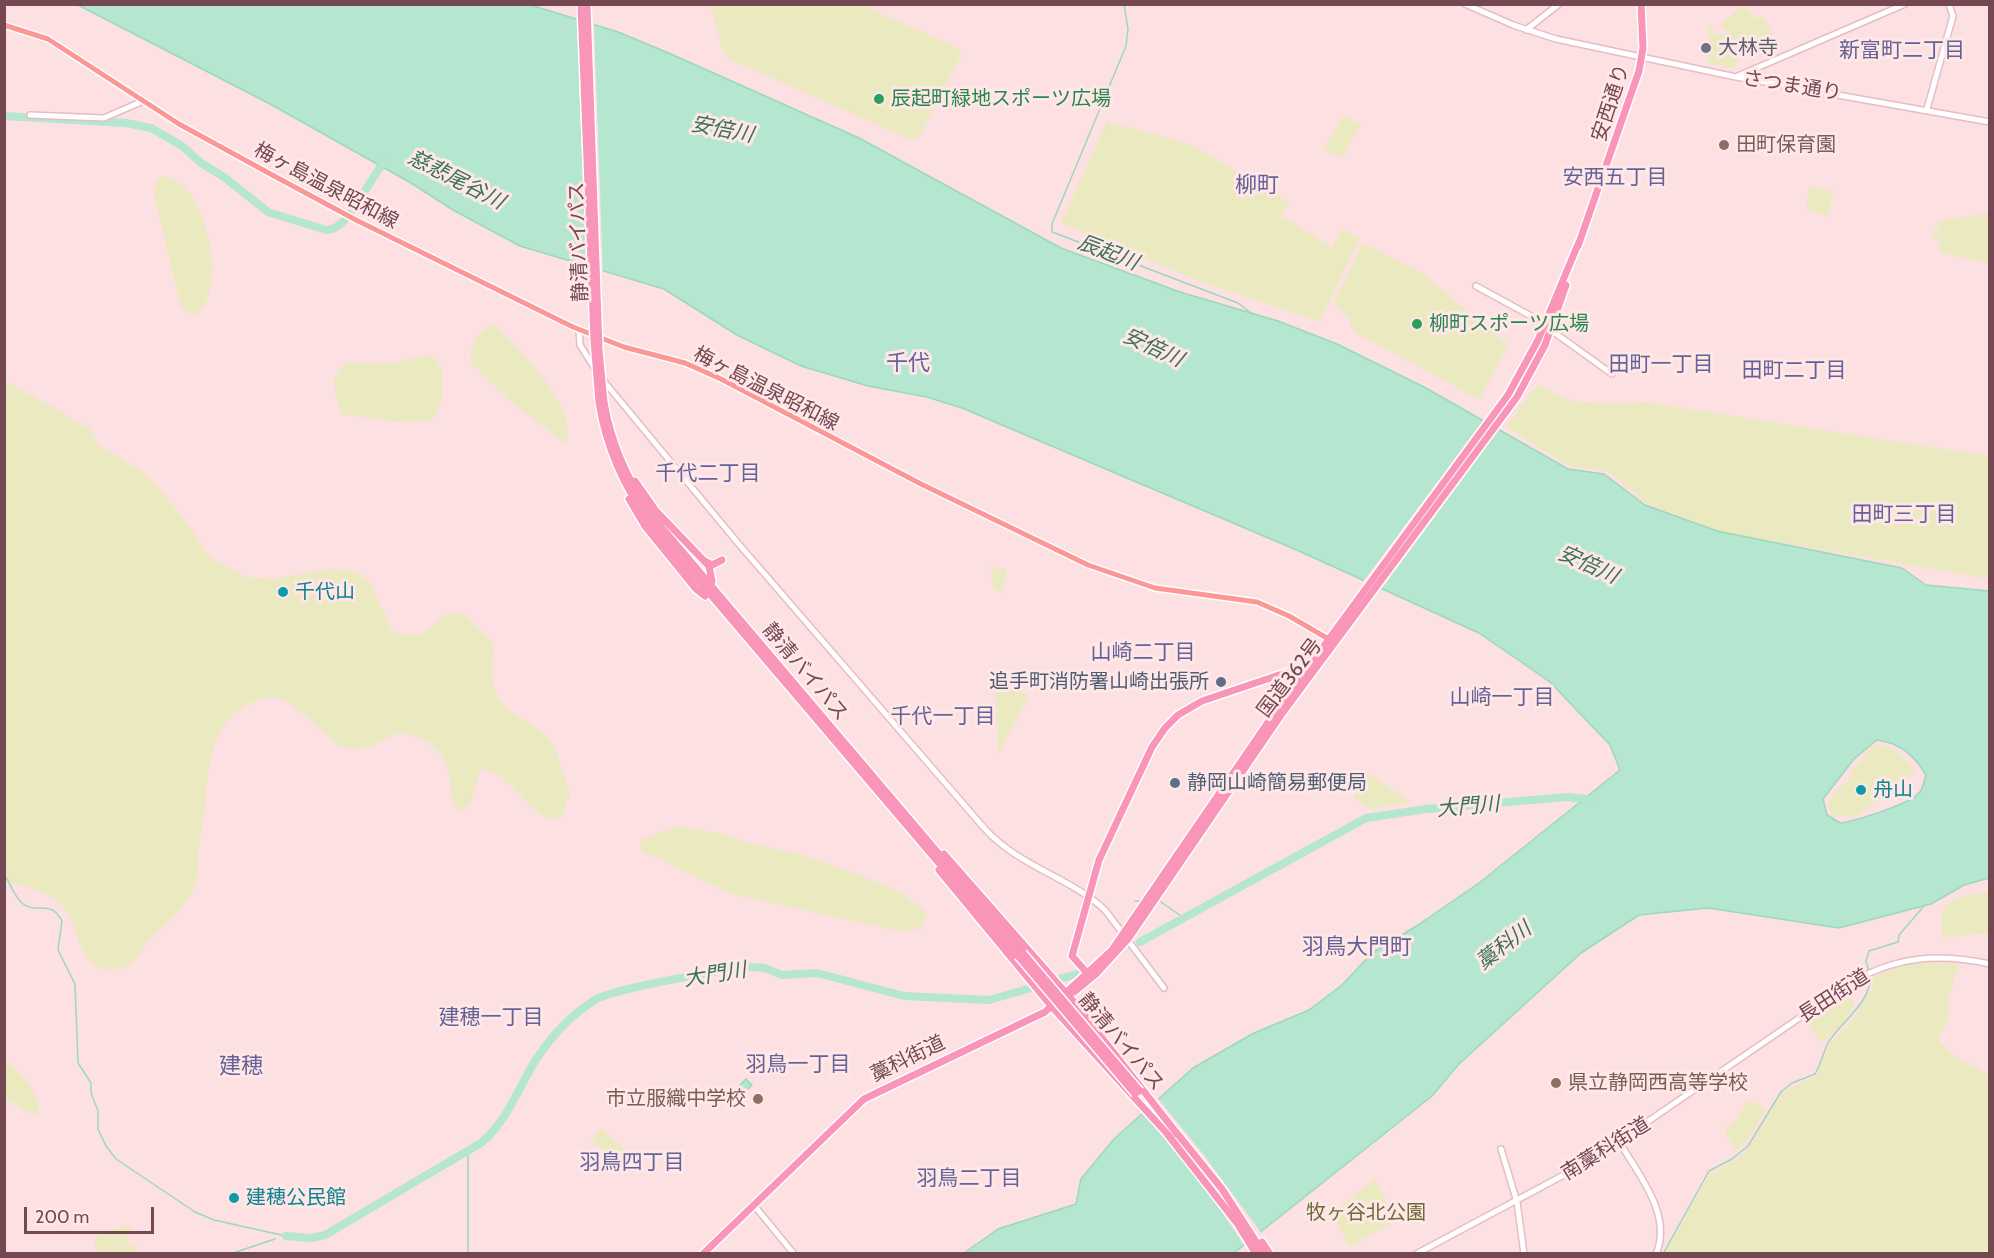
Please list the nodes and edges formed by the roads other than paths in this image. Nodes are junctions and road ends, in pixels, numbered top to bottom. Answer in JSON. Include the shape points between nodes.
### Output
{"nodes":[{"id":1,"x":581,"y":4,"type":"edge"},
{"id":2,"x":587,"y":4,"type":"edge"},
{"id":3,"x":1465,"y":4,"type":"edge"},
{"id":4,"x":1559,"y":4,"type":"edge"},
{"id":5,"x":1641,"y":4,"type":"edge"},
{"id":6,"x":1905,"y":4,"type":"edge"},
{"id":7,"x":1949,"y":4,"type":"edge"},
{"id":8,"x":4,"y":25,"type":"edge"},
{"id":9,"x":1526,"y":30,"type":"junction"},
{"id":10,"x":1643,"y":57,"type":"junction"},
{"id":11,"x":1736,"y":76,"type":"junction"},
{"id":12,"x":143,"y":101,"type":"junction"},
{"id":13,"x":1927,"y":109,"type":"junction"},
{"id":14,"x":30,"y":115,"type":"dead end"},
{"id":15,"x":1989,"y":122,"type":"edge"},
{"id":16,"x":1579,"y":242,"type":"junction"},
{"id":17,"x":1476,"y":286,"type":"dead end"},
{"id":18,"x":1539,"y":321,"type":"dead end"},
{"id":19,"x":579,"y":330,"type":"junction"},
{"id":20,"x":1555,"y":333,"type":"dead end"},
{"id":21,"x":1538,"y":340,"type":"joint"},
{"id":22,"x":1545,"y":345,"type":"joint"},
{"id":23,"x":1612,"y":374,"type":"dead end"},
{"id":24,"x":601,"y":402,"type":"junction"},
{"id":25,"x":705,"y":561,"type":"junction"},
{"id":26,"x":722,"y":561,"type":"dead end"},
{"id":27,"x":712,"y":581,"type":"dead end"},
{"id":28,"x":705,"y":596,"type":"dead end"},
{"id":29,"x":1329,"y":637,"type":"junction"},
{"id":30,"x":1337,"y":641,"type":"junction"},
{"id":31,"x":1300,"y":677,"type":"junction"},
{"id":32,"x":880,"y":791,"type":"junction"},
{"id":33,"x":895,"y":812,"type":"junction"},
{"id":34,"x":1088,"y":896,"type":"junction"},
{"id":35,"x":1126,"y":936,"type":"junction"},
{"id":36,"x":1020,"y":955,"type":"junction"},
{"id":37,"x":1989,"y":964,"type":"edge"},
{"id":38,"x":1088,"y":974,"type":"junction"},
{"id":39,"x":1164,"y":988,"type":"dead end"},
{"id":40,"x":1067,"y":994,"type":"junction"},
{"id":41,"x":1052,"y":1007,"type":"junction"},
{"id":42,"x":1786,"y":1028,"type":"joint"},
{"id":43,"x":1175,"y":1136,"type":"junction"},
{"id":44,"x":1620,"y":1143,"type":"junction"},
{"id":45,"x":1501,"y":1149,"type":"dead end"},
{"id":46,"x":1516,"y":1203,"type":"junction"},
{"id":47,"x":753,"y":1204,"type":"junction"},
{"id":48,"x":1236,"y":1210,"type":"junction"},
{"id":49,"x":1417,"y":1253,"type":"edge"},
{"id":50,"x":703,"y":1254,"type":"edge"},
{"id":51,"x":794,"y":1254,"type":"edge"},
{"id":52,"x":1254,"y":1254,"type":"edge"},
{"id":53,"x":1264,"y":1254,"type":"edge"},
{"id":54,"x":1270,"y":1254,"type":"edge"},
{"id":55,"x":1524,"y":1254,"type":"edge"},
{"id":56,"x":1656,"y":1254,"type":"edge"}],
"edges":[{"from":1,"to":24,"type":"highway","name":"静清バイパス","bridge":true,"via":[[595,362]]},
{"from":2,"to":24,"type":"highway","name":"静清バイパス","bridge":true},
{"from":3,"to":9,"type":"street","name":"さつま通り"},
{"from":4,"to":9,"type":"street"},
{"from":5,"to":10,"type":"street"},
{"from":6,"to":11,"type":"street"},
{"from":7,"to":13,"type":"street","via":[[1953,16]]},
{"from":8,"to":12,"type":"main road","name":"梅ヶ島温泉昭和線","via":[[54,42]]},
{"from":9,"to":10,"type":"street","name":"さつま通り"},
{"from":10,"to":11,"type":"street","name":"さつま通り"},
{"from":10,"to":16,"type":"highway","name":"安西通り"},
{"from":11,"to":13,"type":"street","name":"さつま通り"},
{"from":12,"to":14,"type":"street","via":[[104,118]]},
{"from":12,"to":19,"type":"main road","name":"梅ヶ島温泉昭和線","via":[[356,220]]},
{"from":13,"to":15,"type":"street","name":"さつま通り"},
{"from":16,"to":21,"type":"highway","name":"安西通り"},
{"from":16,"to":22,"type":"highway","name":"安西通り"},
{"from":17,"to":18,"type":"street"},
{"from":19,"to":29,"type":"main road","name":"梅ヶ島温泉昭和線","via":[[715,376],[902,475],[1088,565],[1155,588],[1257,602]]},
{"from":19,"to":34,"type":"street","via":[[583,351],[627,411],[985,829],[1017,858]]},
{"from":20,"to":23,"type":"street"},
{"from":21,"to":29,"type":"highway","name":"国道362号","via":[[1508,395]]},
{"from":22,"to":30,"type":"highway","name":"国道362号","via":[[1517,398]]},
{"from":24,"to":25,"type":"highway","via":[[634,481],[656,511]]},
{"from":24,"to":28,"type":"highway","via":[[613,468],[634,509]]},
{"from":24,"to":32,"type":"highway","name":"静清バイパス","via":[[620,459],[638,496],[702,581]]},
{"from":25,"to":26,"type":"highway"},
{"from":25,"to":27,"type":"highway"},
{"from":29,"to":30,"type":"main road","name":"梅ヶ島温泉昭和線"},
{"from":29,"to":31,"type":"highway","name":"国道362号"},
{"from":30,"to":35,"type":"highway","name":"国道362号"},
{"from":31,"to":34,"type":"highway","name":"国道362号","via":[[1288,672],[1215,696],[1171,721],[1152,747],[1133,787],[1099,860]]},
{"from":31,"to":35,"type":"highway","name":"国道362号"},
{"from":32,"to":33,"type":"highway","name":"静清バイパス"},
{"from":32,"to":36,"type":"highway","name":"静清バイパス"},
{"from":32,"to":40,"type":"highway","via":[[964,876]]},
{"from":33,"to":36,"type":"highway","name":"静清バイパス"},
{"from":33,"to":41,"type":"highway"},
{"from":34,"to":35,"type":"street"},
{"from":34,"to":38,"type":"highway","name":"国道362号","via":[[1072,956]]},
{"from":35,"to":38,"type":"highway","name":"国道362号"},
{"from":35,"to":39,"type":"street"},
{"from":35,"to":40,"type":"highway","name":"国道362号","via":[[1097,973]]},
{"from":36,"to":43,"type":"highway","name":"静清バイパス","bridge":true},
{"from":37,"to":42,"type":"street","name":"長田街道","via":[[1928,957],[1873,970]]},
{"from":38,"to":40,"type":"highway","name":"国道362号"},
{"from":40,"to":41,"type":"highway","name":"藁科街道"},
{"from":40,"to":43,"type":"highway","bridge":true},
{"from":41,"to":43,"type":"highway","bridge":true},
{"from":41,"to":47,"type":"highway","name":"藁科街道","via":[[864,1099]]},
{"from":42,"to":44,"type":"street","name":"南藁科街道"},
{"from":43,"to":48,"type":"highway","name":"静清バイパス"},
{"from":43,"to":52,"type":"highway","name":"静清バイパス"},
{"from":44,"to":46,"type":"street","name":"南藁科街道"},
{"from":44,"to":56,"type":"street","via":[[1657,1210],[1660,1237]]},
{"from":45,"to":46,"type":"street"},
{"from":46,"to":49,"type":"street","name":"南藁科街道"},
{"from":46,"to":55,"type":"street"},
{"from":47,"to":50,"type":"highway","name":"藁科街道"},
{"from":47,"to":51,"type":"street"},
{"from":48,"to":53,"type":"highway","name":"静清バイパス"},
{"from":48,"to":54,"type":"highway"}]}
